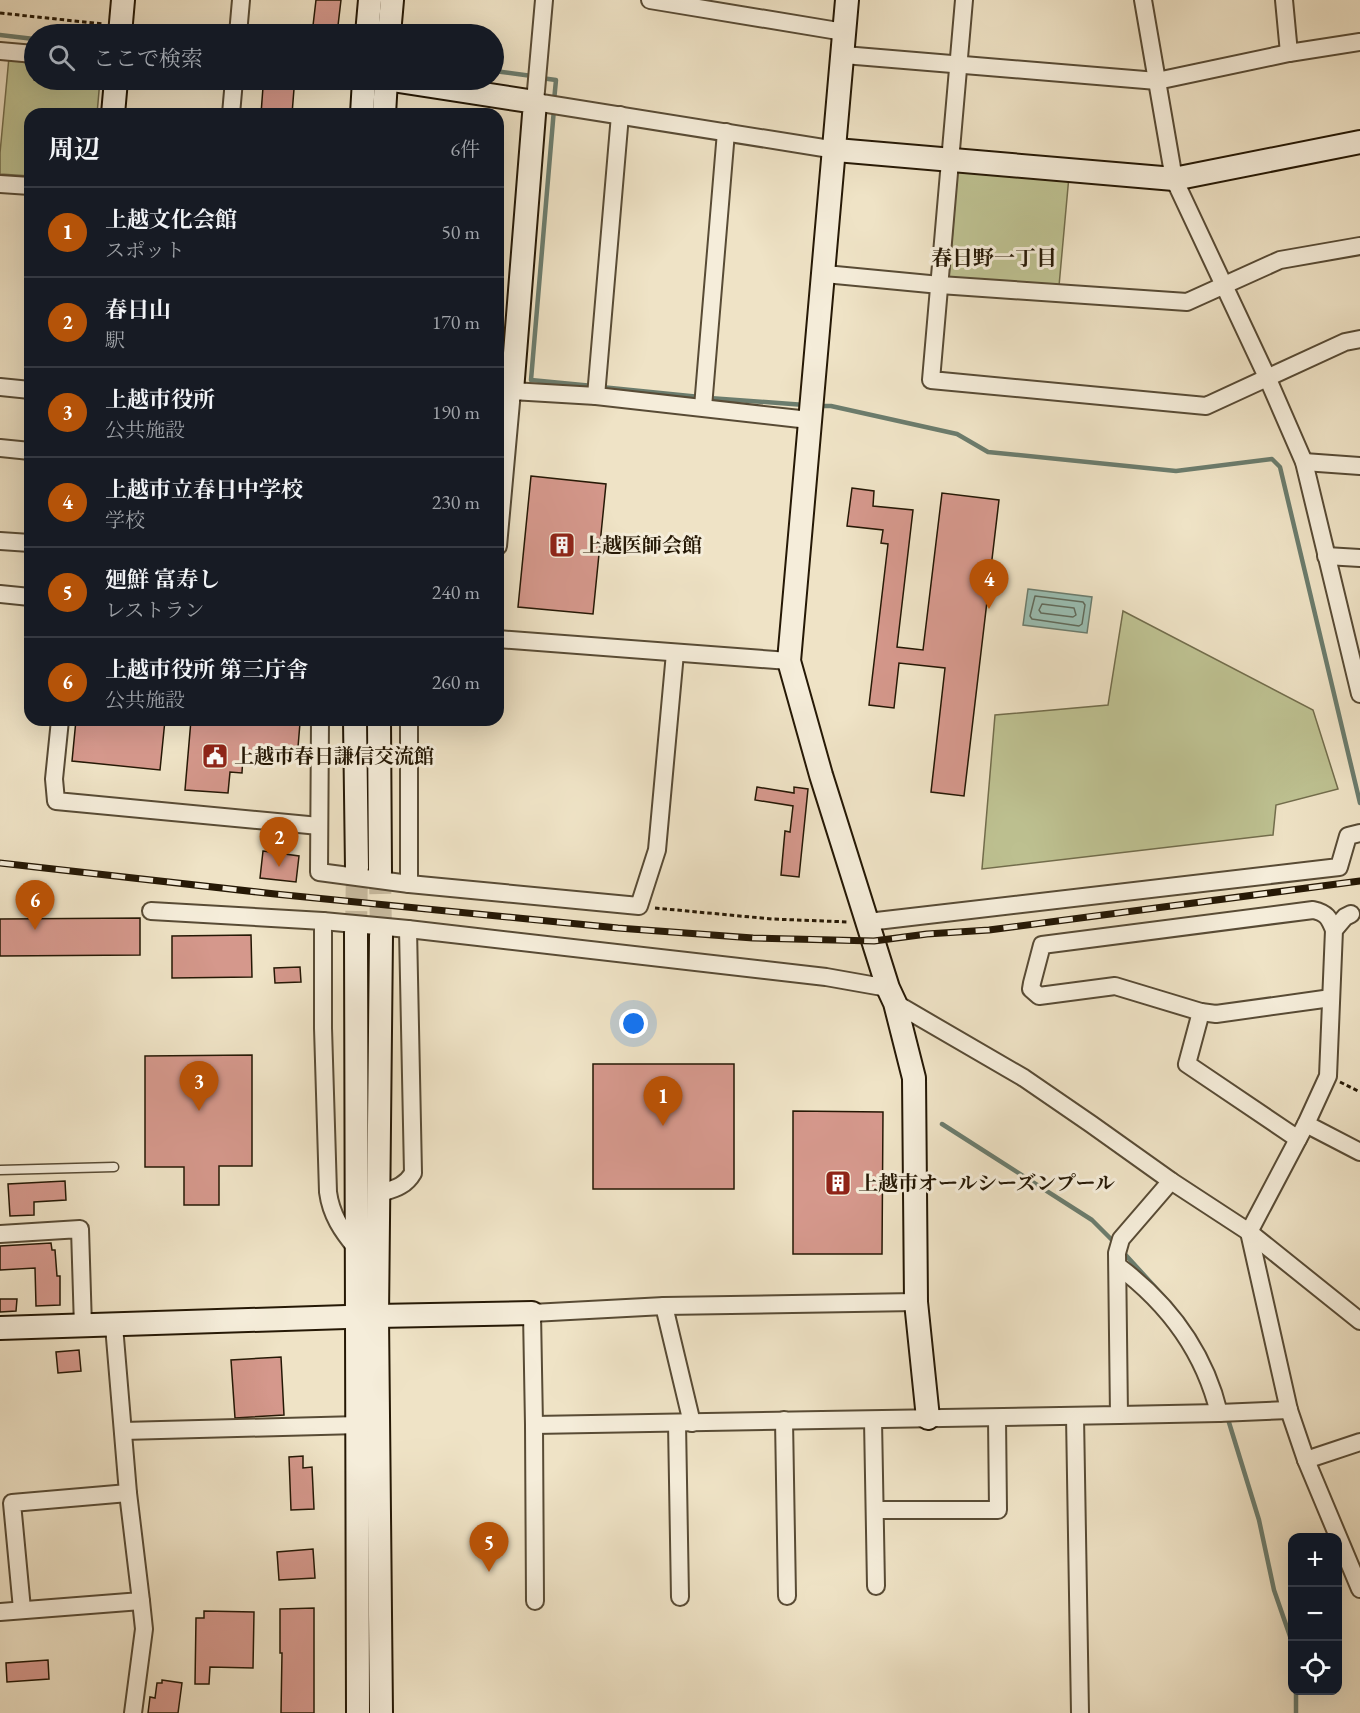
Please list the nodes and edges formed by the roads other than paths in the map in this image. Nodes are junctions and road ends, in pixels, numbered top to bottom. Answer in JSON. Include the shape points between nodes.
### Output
{"nodes":[{"id":1,"x":123,"y":0,"type":"edge"},
{"id":2,"x":242,"y":0,"type":"edge"},
{"id":3,"x":369,"y":0,"type":"edge"},
{"id":4,"x":392,"y":0,"type":"edge"},
{"id":5,"x":544,"y":0,"type":"edge"},
{"id":6,"x":650,"y":0,"type":"edge"},
{"id":7,"x":848,"y":0,"type":"edge"},
{"id":8,"x":964,"y":0,"type":"edge"},
{"id":9,"x":1143,"y":0,"type":"edge"},
{"id":10,"x":1284,"y":0,"type":"edge"},
{"id":11,"x":737,"y":7,"type":"edge"},
{"id":12,"x":121,"y":24,"type":"edge"},
{"id":13,"x":239,"y":24,"type":"edge"},
{"id":14,"x":368,"y":24,"type":"edge"},
{"id":15,"x":390,"y":24,"type":"edge"},
{"id":16,"x":844,"y":32,"type":"junction"},
{"id":17,"x":1360,"y":42,"type":"edge"},
{"id":18,"x":0,"y":51,"type":"edge"},
{"id":19,"x":24,"y":53,"type":"edge"},
{"id":20,"x":1289,"y":53,"type":"junction"},
{"id":21,"x":844,"y":55,"type":"junction"},
{"id":22,"x":959,"y":64,"type":"junction"},
{"id":23,"x":1157,"y":81,"type":"junction"},
{"id":24,"x":115,"y":90,"type":"edge"},
{"id":25,"x":233,"y":90,"type":"edge"},
{"id":26,"x":363,"y":90,"type":"edge"},
{"id":27,"x":385,"y":90,"type":"edge"},
{"id":28,"x":457,"y":90,"type":"edge"},
{"id":29,"x":535,"y":102,"type":"junction"},
{"id":30,"x":114,"y":108,"type":"edge"},
{"id":31,"x":232,"y":108,"type":"edge"},
{"id":32,"x":362,"y":108,"type":"edge"},
{"id":33,"x":384,"y":108,"type":"edge"},
{"id":34,"x":620,"y":115,"type":"junction"},
{"id":35,"x":726,"y":132,"type":"junction"},
{"id":36,"x":1360,"y":142,"type":"edge"},
{"id":37,"x":836,"y":150,"type":"junction"},
{"id":38,"x":949,"y":159,"type":"junction"},
{"id":39,"x":1174,"y":178,"type":"junction"},
{"id":40,"x":0,"y":183,"type":"edge"},
{"id":41,"x":24,"y":185,"type":"edge"},
{"id":42,"x":1360,"y":246,"type":"edge"},
{"id":43,"x":825,"y":274,"type":"junction"},
{"id":44,"x":939,"y":285,"type":"junction"},
{"id":45,"x":1223,"y":286,"type":"junction"},
{"id":46,"x":1360,"y":339,"type":"edge"},
{"id":47,"x":1267,"y":377,"type":"junction"},
{"id":48,"x":0,"y":387,"type":"edge"},
{"id":49,"x":24,"y":389,"type":"edge"},
{"id":50,"x":512,"y":392,"type":"junction"},
{"id":51,"x":596,"y":396,"type":"junction"},
{"id":52,"x":703,"y":407,"type":"junction"},
{"id":53,"x":809,"y":420,"type":"junction"},
{"id":54,"x":0,"y":448,"type":"edge"},
{"id":55,"x":24,"y":450,"type":"edge"},
{"id":56,"x":1304,"y":462,"type":"junction"},
{"id":57,"x":1360,"y":466,"type":"edge"},
{"id":58,"x":504,"y":480,"type":"edge"},
{"id":59,"x":0,"y":541,"type":"edge"},
{"id":60,"x":24,"y":543,"type":"edge"},
{"id":61,"x":1326,"y":556,"type":"junction"},
{"id":62,"x":1360,"y":558,"type":"edge"},
{"id":63,"x":0,"y":594,"type":"edge"},
{"id":64,"x":24,"y":596,"type":"edge"},
{"id":65,"x":504,"y":639,"type":"edge"},
{"id":66,"x":1355,"y":651,"type":"edge"},
{"id":67,"x":675,"y":653,"type":"junction"},
{"id":68,"x":789,"y":661,"type":"junction"},
{"id":69,"x":1360,"y":694,"type":"edge"},
{"id":70,"x":59,"y":726,"type":"edge"},
{"id":71,"x":320,"y":726,"type":"edge"},
{"id":72,"x":355,"y":726,"type":"edge"},
{"id":73,"x":379,"y":726,"type":"edge"},
{"id":74,"x":409,"y":726,"type":"edge"},
{"id":75,"x":320,"y":826,"type":"junction"},
{"id":76,"x":1360,"y":833,"type":"edge"},
{"id":77,"x":357,"y":868,"type":"tunnel mouth"},
{"id":78,"x":380,"y":872,"type":"tunnel mouth"},
{"id":79,"x":409,"y":884,"type":"junction"},
{"id":80,"x":151,"y":911,"type":"dead end"},
{"id":81,"x":1351,"y":914,"type":"dead end"},
{"id":82,"x":323,"y":921,"type":"junction"},
{"id":83,"x":868,"y":922,"type":"junction"},
{"id":84,"x":408,"y":929,"type":"junction"},
{"id":85,"x":1334,"y":930,"type":"junction"},
{"id":86,"x":356,"y":933,"type":"tunnel mouth"},
{"id":87,"x":381,"y":936,"type":"tunnel mouth"},
{"id":88,"x":891,"y":995,"type":"junction"},
{"id":89,"x":1331,"y":998,"type":"junction"},
{"id":90,"x":1201,"y":1012,"type":"junction"},
{"id":91,"x":1306,"y":1124,"type":"junction"},
{"id":92,"x":1298,"y":1139,"type":"junction"},
{"id":93,"x":1360,"y":1152,"type":"edge"},
{"id":94,"x":114,"y":1167,"type":"dead end"},
{"id":95,"x":0,"y":1170,"type":"edge"},
{"id":96,"x":1171,"y":1181,"type":"junction"},
{"id":97,"x":378,"y":1194,"type":"junction"},
{"id":98,"x":1249,"y":1232,"type":"junction"},
{"id":99,"x":0,"y":1234,"type":"edge"},
{"id":100,"x":357,"y":1249,"type":"junction"},
{"id":101,"x":1118,"y":1266,"type":"junction"},
{"id":102,"x":916,"y":1302,"type":"junction"},
{"id":103,"x":664,"y":1306,"type":"junction"},
{"id":104,"x":532,"y":1313,"type":"junction"},
{"id":105,"x":366,"y":1316,"type":"junction"},
{"id":106,"x":1360,"y":1321,"type":"edge"},
{"id":107,"x":114,"y":1326,"type":"junction"},
{"id":108,"x":83,"y":1327,"type":"junction"},
{"id":109,"x":0,"y":1328,"type":"edge"},
{"id":110,"x":1289,"y":1410,"type":"junction"},
{"id":111,"x":1219,"y":1413,"type":"junction"},
{"id":112,"x":1119,"y":1415,"type":"junction"},
{"id":113,"x":1075,"y":1416,"type":"junction"},
{"id":114,"x":928,"y":1418,"type":"junction"},
{"id":115,"x":998,"y":1418,"type":"junction"},
{"id":116,"x":784,"y":1420,"type":"junction"},
{"id":117,"x":873,"y":1420,"type":"junction"},
{"id":118,"x":685,"y":1423,"type":"junction"},
{"id":119,"x":358,"y":1425,"type":"junction"},
{"id":120,"x":534,"y":1425,"type":"junction"},
{"id":121,"x":123,"y":1431,"type":"junction"},
{"id":122,"x":1360,"y":1442,"type":"edge"},
{"id":123,"x":1306,"y":1460,"type":"junction"},
{"id":124,"x":128,"y":1493,"type":"junction"},
{"id":125,"x":875,"y":1510,"type":"junction"},
{"id":126,"x":1354,"y":1552,"type":"edge"},
{"id":127,"x":876,"y":1586,"type":"dead end"},
{"id":128,"x":1360,"y":1589,"type":"edge"},
{"id":129,"x":787,"y":1596,"type":"dead end"},
{"id":130,"x":680,"y":1597,"type":"dead end"},
{"id":131,"x":141,"y":1601,"type":"junction"},
{"id":132,"x":535,"y":1601,"type":"dead end"},
{"id":133,"x":22,"y":1609,"type":"junction"},
{"id":134,"x":0,"y":1612,"type":"edge"},
{"id":135,"x":133,"y":1713,"type":"edge"},
{"id":136,"x":358,"y":1713,"type":"edge"},
{"id":137,"x":381,"y":1713,"type":"edge"},
{"id":138,"x":1080,"y":1713,"type":"edge"}],
"edges":[{"from":1,"to":12,"type":"street"},
{"from":2,"to":13,"type":"street"},
{"from":3,"to":14,"type":"street"},
{"from":4,"to":15,"type":"street"},
{"from":5,"to":29,"type":"street"},
{"from":6,"to":11,"type":"street"},
{"from":7,"to":16,"type":"street"},
{"from":8,"to":22,"type":"street"},
{"from":9,"to":23,"type":"street"},
{"from":10,"to":20,"type":"street"},
{"from":11,"to":16,"type":"street"},
{"from":16,"to":21,"type":"street"},
{"from":17,"to":20,"type":"street"},
{"from":18,"to":19,"type":"street"},
{"from":20,"to":23,"type":"street"},
{"from":21,"to":22,"type":"street"},
{"from":21,"to":37,"type":"street"},
{"from":22,"to":23,"type":"street"},
{"from":22,"to":38,"type":"street"},
{"from":23,"to":39,"type":"street"},
{"from":24,"to":30,"type":"street"},
{"from":25,"to":31,"type":"street"},
{"from":26,"to":32,"type":"street"},
{"from":27,"to":33,"type":"street"},
{"from":28,"to":29,"type":"street"},
{"from":29,"to":34,"type":"street"},
{"from":29,"to":50,"type":"street"},
{"from":34,"to":35,"type":"street"},
{"from":34,"to":51,"type":"street"},
{"from":35,"to":37,"type":"street"},
{"from":35,"to":52,"type":"street"},
{"from":36,"to":39,"type":"street"},
{"from":37,"to":38,"type":"street"},
{"from":37,"to":43,"type":"street"},
{"from":38,"to":39,"type":"street"},
{"from":38,"to":44,"type":"street"},
{"from":39,"to":45,"type":"street"},
{"from":40,"to":41,"type":"street"},
{"from":42,"to":45,"type":"street","via":[[1280,260]]},
{"from":43,"to":44,"type":"street"},
{"from":43,"to":53,"type":"street"},
{"from":44,"to":45,"type":"street","via":[[1187,302]]},
{"from":44,"to":47,"type":"street","via":[[931,380],[1206,406]]},
{"from":45,"to":47,"type":"street"},
{"from":46,"to":47,"type":"street"},
{"from":47,"to":56,"type":"street"},
{"from":48,"to":49,"type":"street"},
{"from":50,"to":51,"type":"street"},
{"from":50,"to":58,"type":"street"},
{"from":51,"to":52,"type":"street"},
{"from":52,"to":53,"type":"street"},
{"from":53,"to":68,"type":"street"},
{"from":54,"to":55,"type":"street"},
{"from":56,"to":57,"type":"street"},
{"from":56,"to":61,"type":"street"},
{"from":59,"to":60,"type":"street"},
{"from":61,"to":62,"type":"street"},
{"from":61,"to":66,"type":"street"},
{"from":63,"to":64,"type":"street"},
{"from":65,"to":67,"type":"street"},
{"from":66,"to":69,"type":"street"},
{"from":67,"to":68,"type":"street"},
{"from":67,"to":79,"type":"street","via":[[657,850],[639,906]]},
{"from":68,"to":83,"type":"street"},
{"from":70,"to":75,"type":"street","via":[[56,801]]},
{"from":71,"to":75,"type":"street"},
{"from":72,"to":77,"type":"street"},
{"from":73,"to":78,"type":"street"},
{"from":74,"to":79,"type":"street"},
{"from":75,"to":79,"type":"street","via":[[319,872]]},
{"from":76,"to":83,"type":"street","via":[[1348,836],[1339,867]]},
{"from":80,"to":82,"type":"street"},
{"from":81,"to":85,"type":"street"},
{"from":82,"to":84,"type":"street"},
{"from":82,"to":100,"type":"street","via":[[328,1192],[330,1207],[343,1233]]},
{"from":83,"to":88,"type":"street"},
{"from":84,"to":88,"type":"street","via":[[826,977]]},
{"from":84,"to":97,"type":"street","via":[[413,1173],[400,1187]]},
{"from":85,"to":89,"type":"street"},
{"from":85,"to":90,"type":"street","via":[[1325,913],[1313,910],[1042,945],[1031,989],[1039,996],[1115,986]]},
{"from":86,"to":100,"type":"street"},
{"from":87,"to":97,"type":"street"},
{"from":88,"to":96,"type":"street","via":[[1024,1078]]},
{"from":88,"to":102,"type":"street","via":[[914,1078]]},
{"from":89,"to":90,"type":"street","via":[[1216,1014]]},
{"from":89,"to":91,"type":"street","via":[[1328,1076]]},
{"from":90,"to":92,"type":"street","via":[[1187,1064]]},
{"from":91,"to":92,"type":"street"},
{"from":91,"to":93,"type":"street"},
{"from":92,"to":98,"type":"street"},
{"from":94,"to":95,"type":"lane"},
{"from":96,"to":98,"type":"street"},
{"from":96,"to":101,"type":"street","via":[[1121,1239]]},
{"from":97,"to":105,"type":"street"},
{"from":98,"to":106,"type":"street"},
{"from":98,"to":110,"type":"street"},
{"from":99,"to":108,"type":"street","via":[[80,1229]]},
{"from":100,"to":105,"type":"street"},
{"from":101,"to":111,"type":"street","via":[[1152,1293],[1180,1326],[1213,1389]]},
{"from":101,"to":112,"type":"street"},
{"from":102,"to":103,"type":"street"},
{"from":102,"to":114,"type":"street"},
{"from":103,"to":104,"type":"street"},
{"from":103,"to":118,"type":"street"},
{"from":104,"to":105,"type":"street"},
{"from":104,"to":120,"type":"street"},
{"from":105,"to":107,"type":"street"},
{"from":105,"to":119,"type":"street"},
{"from":105,"to":137,"type":"street"},
{"from":107,"to":108,"type":"street"},
{"from":107,"to":121,"type":"street"},
{"from":108,"to":109,"type":"street"},
{"from":110,"to":111,"type":"street"},
{"from":110,"to":123,"type":"street"},
{"from":111,"to":112,"type":"street"},
{"from":112,"to":113,"type":"street"},
{"from":113,"to":115,"type":"street"},
{"from":113,"to":138,"type":"street"},
{"from":114,"to":115,"type":"street"},
{"from":114,"to":117,"type":"street"},
{"from":115,"to":125,"type":"street","via":[[998,1510]]},
{"from":116,"to":117,"type":"street"},
{"from":116,"to":118,"type":"street"},
{"from":116,"to":129,"type":"street"},
{"from":117,"to":125,"type":"street"},
{"from":118,"to":120,"type":"street"},
{"from":118,"to":130,"type":"street"},
{"from":119,"to":121,"type":"street"},
{"from":119,"to":136,"type":"street"},
{"from":120,"to":132,"type":"street"},
{"from":121,"to":124,"type":"street"},
{"from":122,"to":123,"type":"street"},
{"from":123,"to":126,"type":"street"},
{"from":124,"to":131,"type":"street"},
{"from":124,"to":133,"type":"street","via":[[12,1503]]},
{"from":125,"to":127,"type":"street"},
{"from":126,"to":128,"type":"street"},
{"from":131,"to":133,"type":"street"},
{"from":131,"to":135,"type":"street","via":[[144,1629]]},
{"from":133,"to":134,"type":"street"}]}
